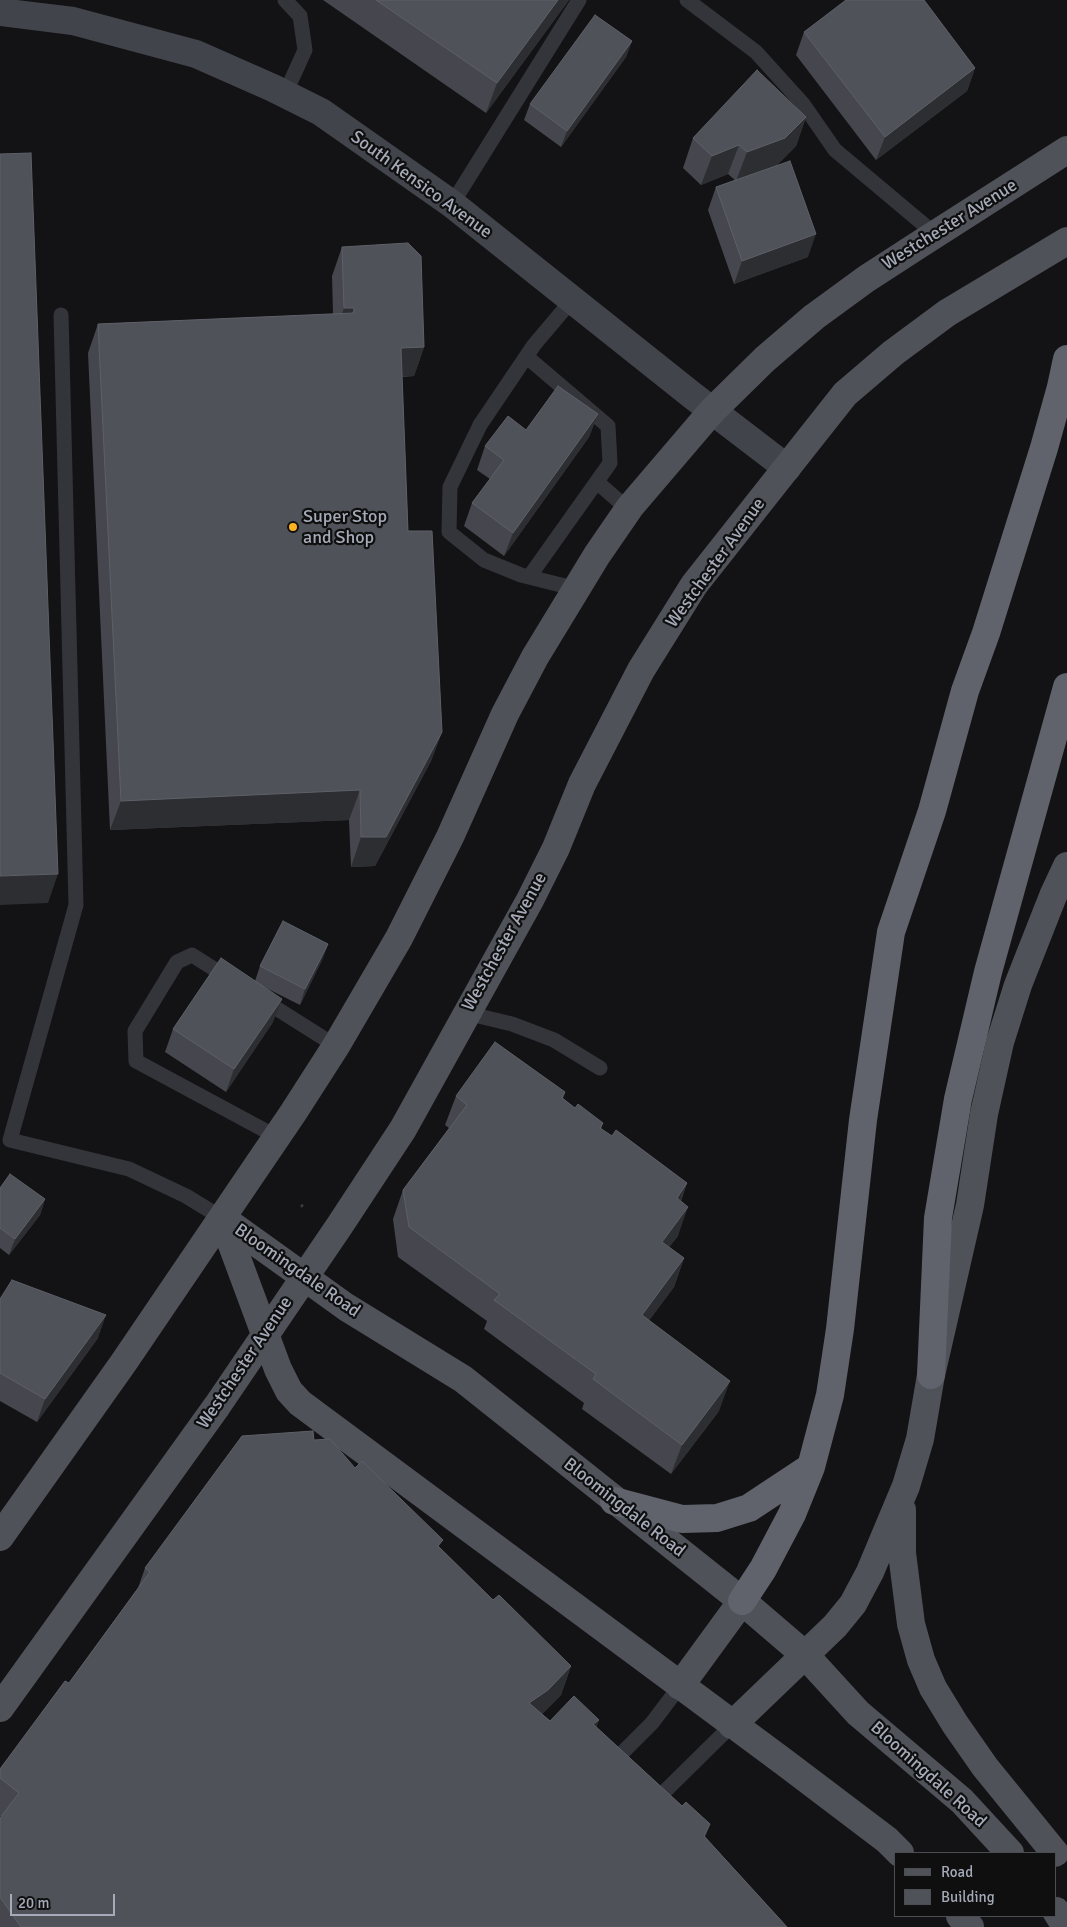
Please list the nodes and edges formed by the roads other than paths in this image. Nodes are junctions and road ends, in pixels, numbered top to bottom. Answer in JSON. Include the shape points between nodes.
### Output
{"nodes":[{"id":1,"x":285,"y":0,"type":"edge"},
{"id":2,"x":579,"y":0,"type":"edge"},
{"id":3,"x":687,"y":0,"type":"edge"},
{"id":4,"x":73,"y":11,"type":"edge"},
{"id":5,"x":0,"y":12,"type":"edge"},
{"id":6,"x":285,"y":94,"type":"junction"},
{"id":7,"x":1067,"y":150,"type":"edge"},
{"id":8,"x":452,"y":204,"type":"junction"},
{"id":9,"x":935,"y":234,"type":"junction"},
{"id":10,"x":1067,"y":241,"type":"edge"},
{"id":11,"x":572,"y":300,"type":"junction"},
{"id":12,"x":61,"y":315,"type":"dead end"},
{"id":13,"x":527,"y":357,"type":"junction"},
{"id":14,"x":1067,"y":359,"type":"edge"},
{"id":15,"x":712,"y":411,"type":"junction"},
{"id":16,"x":787,"y":468,"type":"junction"},
{"id":17,"x":597,"y":482,"type":"junction"},
{"id":18,"x":628,"y":510,"type":"junction"},
{"id":19,"x":529,"y":577,"type":"junction"},
{"id":20,"x":577,"y":589,"type":"junction"},
{"id":21,"x":1067,"y":687,"type":"edge"},
{"id":22,"x":1067,"y":866,"type":"edge"},
{"id":23,"x":466,"y":1013,"type":"junction"},
{"id":24,"x":336,"y":1046,"type":"junction"},
{"id":25,"x":600,"y":1068,"type":"dead end"},
{"id":26,"x":277,"y":1137,"type":"junction"},
{"id":27,"x":222,"y":1218,"type":"junction"},
{"id":28,"x":304,"y":1276,"type":"junction"},
{"id":29,"x":265,"y":1335,"type":"junction"},
{"id":30,"x":931,"y":1375,"type":"junction"},
{"id":31,"x":811,"y":1467,"type":"junction"},
{"id":32,"x":906,"y":1486,"type":"junction"},
{"id":33,"x":614,"y":1501,"type":"junction"},
{"id":34,"x":0,"y":1537,"type":"edge"},
{"id":35,"x":742,"y":1601,"type":"junction"},
{"id":36,"x":805,"y":1655,"type":"junction"},
{"id":37,"x":680,"y":1686,"type":"junction"},
{"id":38,"x":0,"y":1708,"type":"edge"},
{"id":39,"x":732,"y":1724,"type":"junction"},
{"id":40,"x":600,"y":1780,"type":"edge"},
{"id":41,"x":636,"y":1812,"type":"edge"},
{"id":42,"x":899,"y":1852,"type":"edge"},
{"id":43,"x":1009,"y":1852,"type":"edge"},
{"id":44,"x":1053,"y":1852,"type":"edge"},
{"id":45,"x":1057,"y":1857,"type":"edge"},
{"id":46,"x":1067,"y":1871,"type":"edge"},
{"id":47,"x":1057,"y":1913,"type":"edge"},
{"id":48,"x":961,"y":1917,"type":"edge"},
{"id":49,"x":970,"y":1927,"type":"edge"},
{"id":50,"x":1066,"y":1927,"type":"edge"}],
"edges":[{"from":1,"to":6,"type":"lane","via":[[300,16],[305,50]]},
{"from":2,"to":8,"type":"lane"},
{"from":3,"to":9,"type":"lane","via":[[756,52],[803,104],[835,150]]},
{"from":4,"to":5,"type":"street","name":"South Kensico Avenue"},
{"from":4,"to":6,"type":"street","name":"South Kensico Avenue","via":[[196,54]]},
{"from":6,"to":8,"type":"street","name":"South Kensico Avenue","via":[[321,112]]},
{"from":7,"to":9,"type":"main road","name":"Westchester Avenue"},
{"from":8,"to":11,"type":"street","name":"South Kensico Avenue"},
{"from":9,"to":15,"type":"main road","name":"Westchester Avenue","via":[[814,317]]},
{"from":10,"to":16,"type":"main road","name":"Westchester Avenue","via":[[947,313],[893,353],[845,394]]},
{"from":11,"to":13,"type":"lane"},
{"from":11,"to":15,"type":"street","name":"South Kensico Avenue"},
{"from":12,"to":27,"type":"lane","via":[[76,905],[10,1140],[129,1169],[186,1196]]},
{"from":13,"to":17,"type":"lane","via":[[608,426],[610,463]]},
{"from":13,"to":19,"type":"lane","via":[[480,425],[450,487],[449,532],[484,560]]},
{"from":14,"to":31,"type":"highway","via":[[1044,448],[965,691],[932,811],[891,932],[863,1120],[840,1329],[830,1395]]},
{"from":15,"to":16,"type":"street","name":"South Kensico Avenue"},
{"from":15,"to":18,"type":"main road","name":"Westchester Avenue"},
{"from":16,"to":23,"type":"main road","name":"Westchester Avenue","via":[[694,585],[641,670],[582,784],[530,900]]},
{"from":17,"to":18,"type":"lane"},
{"from":17,"to":19,"type":"lane"},
{"from":18,"to":20,"type":"main road","name":"Westchester Avenue"},
{"from":19,"to":20,"type":"lane"},
{"from":20,"to":24,"type":"main road","name":"Westchester Avenue","via":[[535,657],[399,938]]},
{"from":21,"to":30,"type":"highway","via":[[988,972],[958,1099],[938,1218]]},
{"from":22,"to":30,"type":"main road","via":[[1018,985],[1000,1042],[984,1114],[970,1205]]},
{"from":23,"to":25,"type":"lane","via":[[512,1024],[554,1040]]},
{"from":23,"to":28,"type":"main road","name":"Westchester Avenue","via":[[403,1129]]},
{"from":24,"to":26,"type":"main road","name":"Westchester Avenue"},
{"from":24,"to":26,"type":"lane","via":[[192,955],[177,962],[134,1031],[136,1061]]},
{"from":26,"to":27,"type":"main road","name":"Westchester Avenue"},
{"from":27,"to":28,"type":"main road","name":"Bloomingdale Road"},
{"from":27,"to":29,"type":"main road","name":"Bloomingdale Road"},
{"from":27,"to":34,"type":"main road","name":"Westchester Avenue"},
{"from":28,"to":29,"type":"main road","name":"Westchester Avenue"},
{"from":28,"to":33,"type":"main road","name":"Bloomingdale Road","via":[[346,1308],[463,1379]]},
{"from":29,"to":37,"type":"main road","name":"Bloomingdale Road","via":[[289,1391],[300,1403]]},
{"from":29,"to":38,"type":"main road","name":"Westchester Avenue"},
{"from":30,"to":32,"type":"main road","via":[[920,1438]]},
{"from":31,"to":33,"type":"highway","via":[[749,1508],[717,1518],[682,1519]]},
{"from":31,"to":35,"type":"highway","via":[[792,1514]]},
{"from":32,"to":36,"type":"main road","via":[[853,1604]]},
{"from":32,"to":44,"type":"main road","via":[[901,1517],[902,1553],[911,1624],[921,1660],[933,1688],[955,1724]]},
{"from":33,"to":35,"type":"main road","name":"Bloomingdale Road"},
{"from":35,"to":36,"type":"main road","name":"Bloomingdale Road"},
{"from":35,"to":37,"type":"main road"},
{"from":36,"to":39,"type":"main road"},
{"from":36,"to":43,"type":"main road","name":"Bloomingdale Road","via":[[858,1713],[962,1801]]},
{"from":37,"to":39,"type":"main road","name":"Bloomingdale Road"},
{"from":37,"to":40,"type":"lane","via":[[652,1723]]},
{"from":39,"to":41,"type":"lane","via":[[645,1811]]},
{"from":39,"to":42,"type":"main road","name":"Bloomingdale Road"},
{"from":45,"to":46,"type":"main road"},
{"from":47,"to":50,"type":"main road"},
{"from":48,"to":49,"type":"main road"}]}
